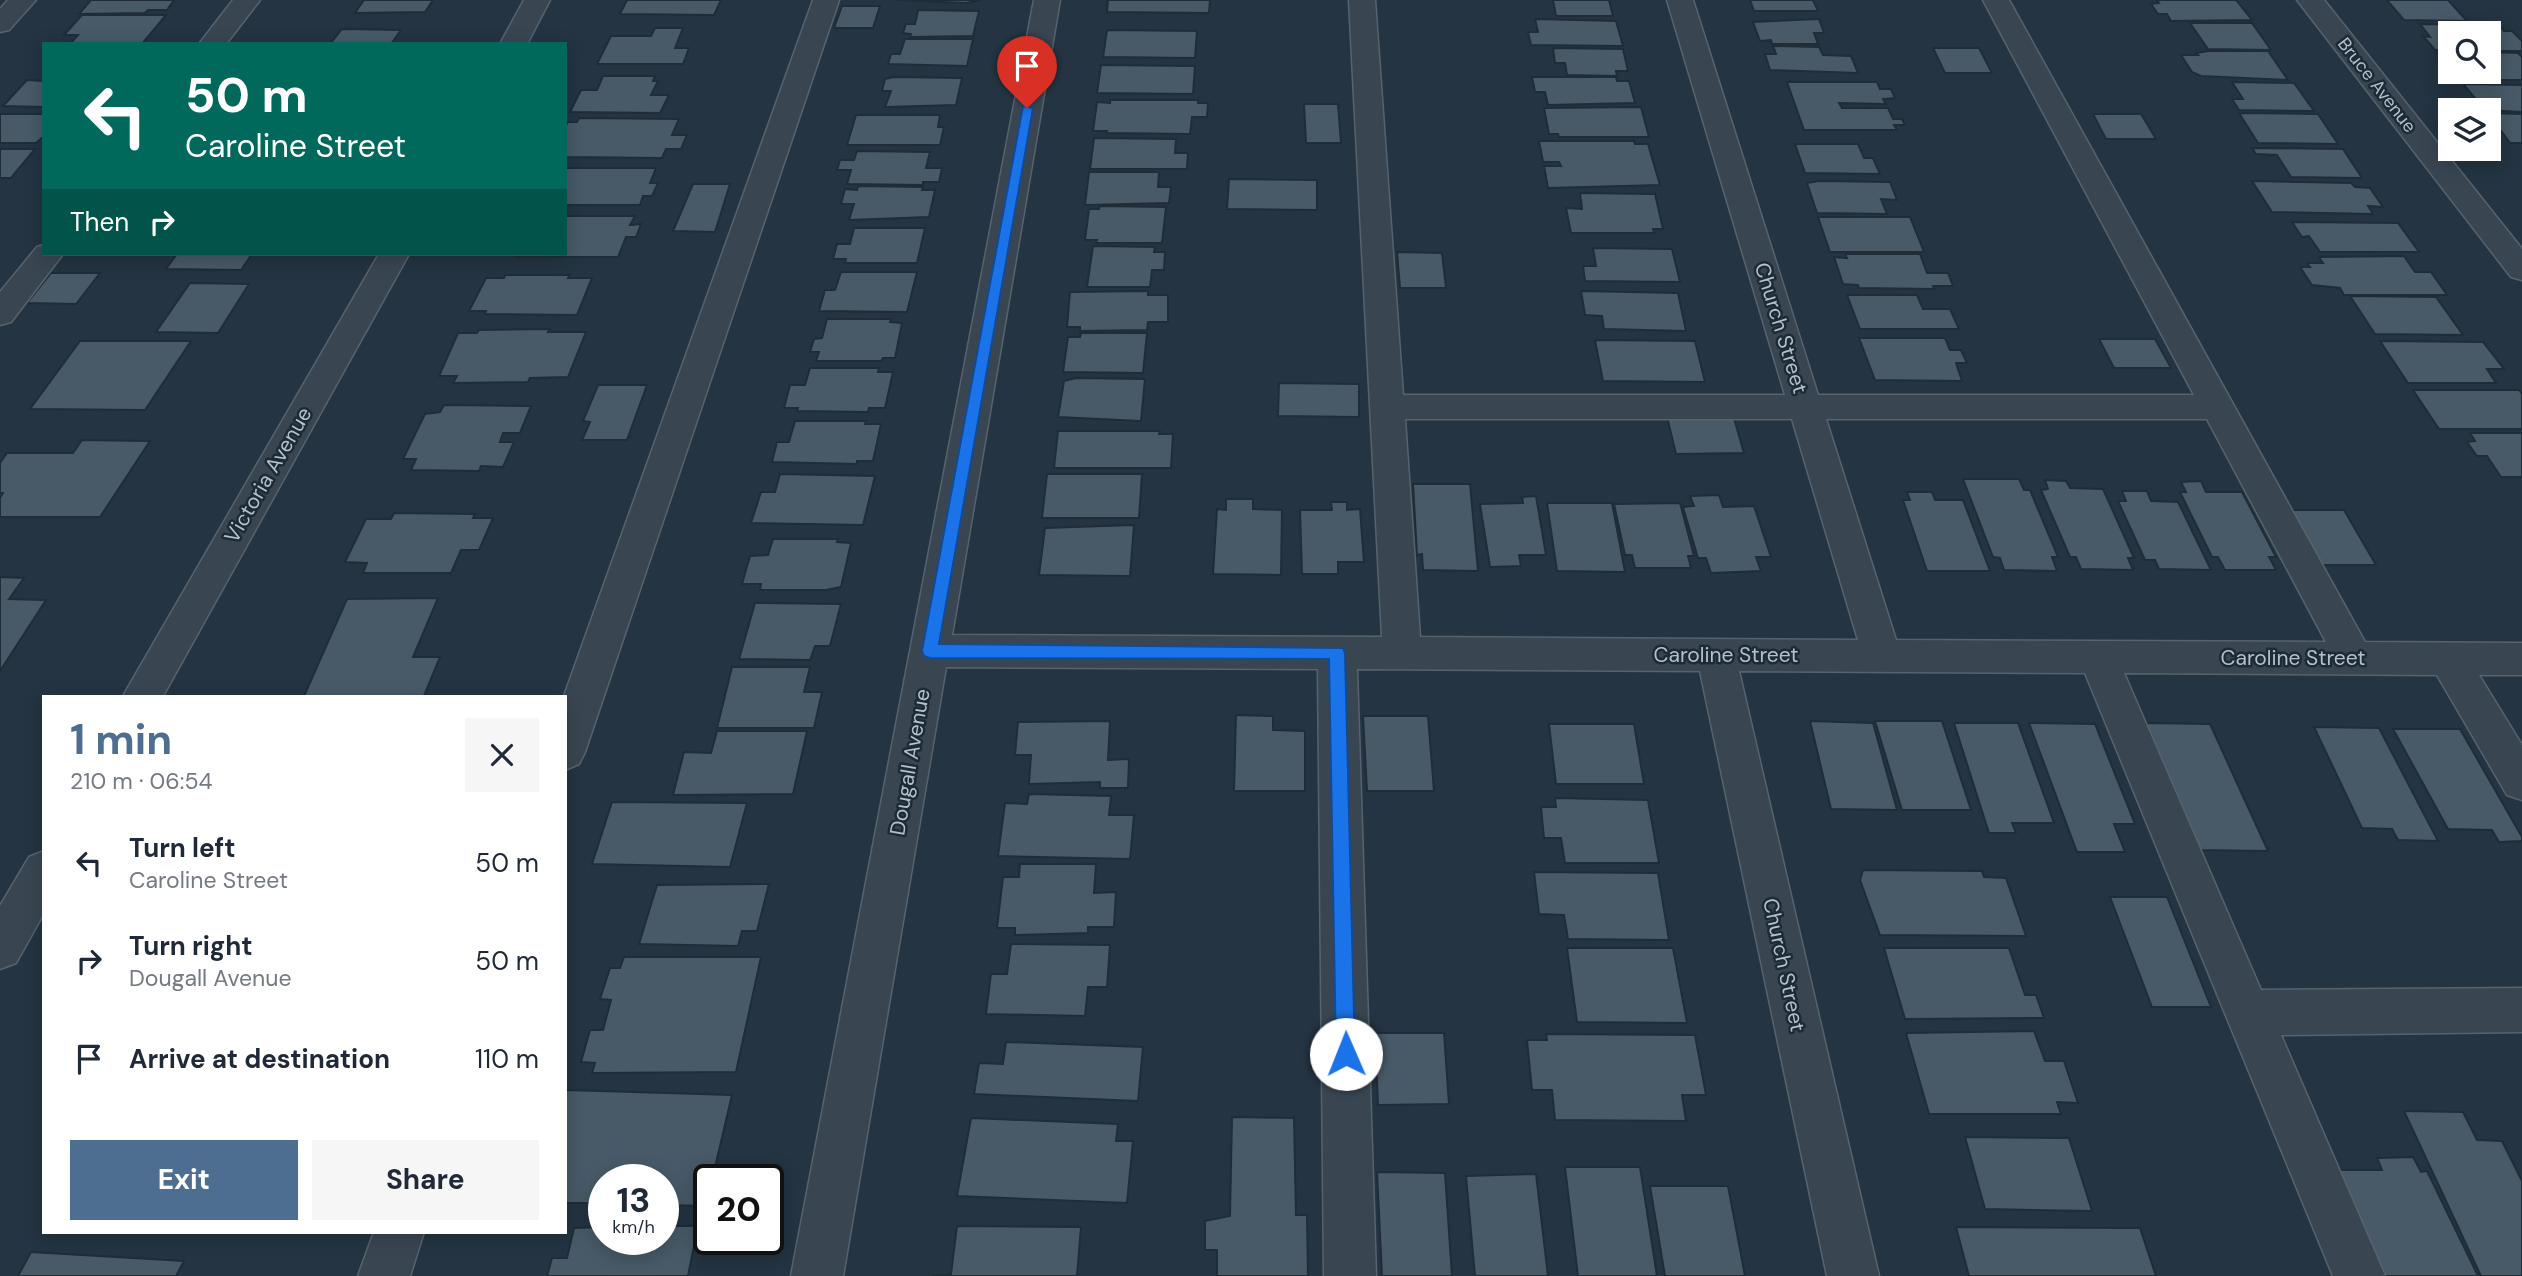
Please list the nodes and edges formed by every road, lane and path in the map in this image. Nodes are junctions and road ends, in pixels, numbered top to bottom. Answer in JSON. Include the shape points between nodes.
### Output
{"nodes":[{"id":1,"x":23,"y":0,"type":"edge"},
{"id":2,"x":247,"y":0,"type":"edge"},
{"id":3,"x":537,"y":0,"type":"edge"},
{"id":4,"x":826,"y":0,"type":"edge"},
{"id":5,"x":1047,"y":0,"type":"edge"},
{"id":6,"x":1362,"y":0,"type":"edge"},
{"id":7,"x":1680,"y":0,"type":"edge"},
{"id":8,"x":1996,"y":0,"type":"edge"},
{"id":9,"x":2310,"y":0,"type":"edge"},
{"id":10,"x":0,"y":24,"type":"edge"},
{"id":11,"x":214,"y":42,"type":"edge"},
{"id":12,"x":514,"y":42,"type":"edge"},
{"id":13,"x":46,"y":256,"type":"edge"},
{"id":14,"x":393,"y":256,"type":"edge"},
{"id":15,"x":2522,"y":270,"type":"edge"},
{"id":16,"x":0,"y":314,"type":"edge"},
{"id":17,"x":1387,"y":407,"type":"junction"},
{"id":18,"x":1805,"y":407,"type":"junction"},
{"id":19,"x":2218,"y":407,"type":"junction"},
{"id":20,"x":930,"y":651,"type":"junction"},
{"id":21,"x":1337,"y":653,"type":"junction"},
{"id":22,"x":1402,"y":654,"type":"junction"},
{"id":23,"x":1716,"y":654,"type":"junction"},
{"id":24,"x":1882,"y":656,"type":"junction"},
{"id":25,"x":2098,"y":657,"type":"junction"},
{"id":26,"x":2354,"y":658,"type":"junction"},
{"id":27,"x":2448,"y":659,"type":"junction"},
{"id":28,"x":2522,"y":659,"type":"edge"},
{"id":29,"x":144,"y":695,"type":"edge"},
{"id":30,"x":567,"y":746,"type":"edge"},
{"id":31,"x":2522,"y":782,"type":"edge"},
{"id":32,"x":42,"y":874,"type":"edge"},
{"id":33,"x":0,"y":948,"type":"edge"},
{"id":34,"x":2522,"y":1010,"type":"edge"},
{"id":35,"x":2248,"y":1013,"type":"junction"},
{"id":36,"x":398,"y":1234,"type":"edge"},
{"id":37,"x":384,"y":1276,"type":"edge"},
{"id":38,"x":817,"y":1276,"type":"edge"},
{"id":39,"x":1350,"y":1276,"type":"edge"},
{"id":40,"x":1853,"y":1276,"type":"edge"},
{"id":41,"x":2359,"y":1276,"type":"edge"}],
"edges":[{"from":1,"to":10,"type":"street"},
{"from":2,"to":11,"type":"street"},
{"from":3,"to":12,"type":"street"},
{"from":4,"to":30,"type":"street"},
{"from":5,"to":20,"type":"street","name":"Dougall Avenue"},
{"from":6,"to":17,"type":"street"},
{"from":7,"to":18,"type":"street","name":"Church Street"},
{"from":8,"to":19,"type":"street"},
{"from":9,"to":15,"type":"street","name":"Bruce Avenue"},
{"from":13,"to":16,"type":"street"},
{"from":14,"to":29,"type":"street","name":"Victoria Avenue"},
{"from":17,"to":18,"type":"street"},
{"from":17,"to":22,"type":"street"},
{"from":18,"to":19,"type":"street"},
{"from":18,"to":24,"type":"street","name":"Church Street"},
{"from":19,"to":26,"type":"street"},
{"from":20,"to":21,"type":"street","name":"Caroline Street"},
{"from":20,"to":38,"type":"street","name":"Dougall Avenue"},
{"from":21,"to":22,"type":"street","name":"Caroline Street"},
{"from":21,"to":39,"type":"street"},
{"from":22,"to":23,"type":"street","name":"Caroline Street"},
{"from":23,"to":24,"type":"street","name":"Caroline Street"},
{"from":23,"to":40,"type":"street","name":"Church Street"},
{"from":24,"to":25,"type":"street","name":"Caroline Street"},
{"from":25,"to":26,"type":"street","name":"Caroline Street"},
{"from":25,"to":35,"type":"street"},
{"from":26,"to":27,"type":"street","name":"Caroline Street"},
{"from":27,"to":28,"type":"street","name":"Caroline Street"},
{"from":27,"to":31,"type":"street"},
{"from":32,"to":33,"type":"street"},
{"from":34,"to":35,"type":"street"},
{"from":35,"to":41,"type":"street"},
{"from":36,"to":37,"type":"street"}]}
